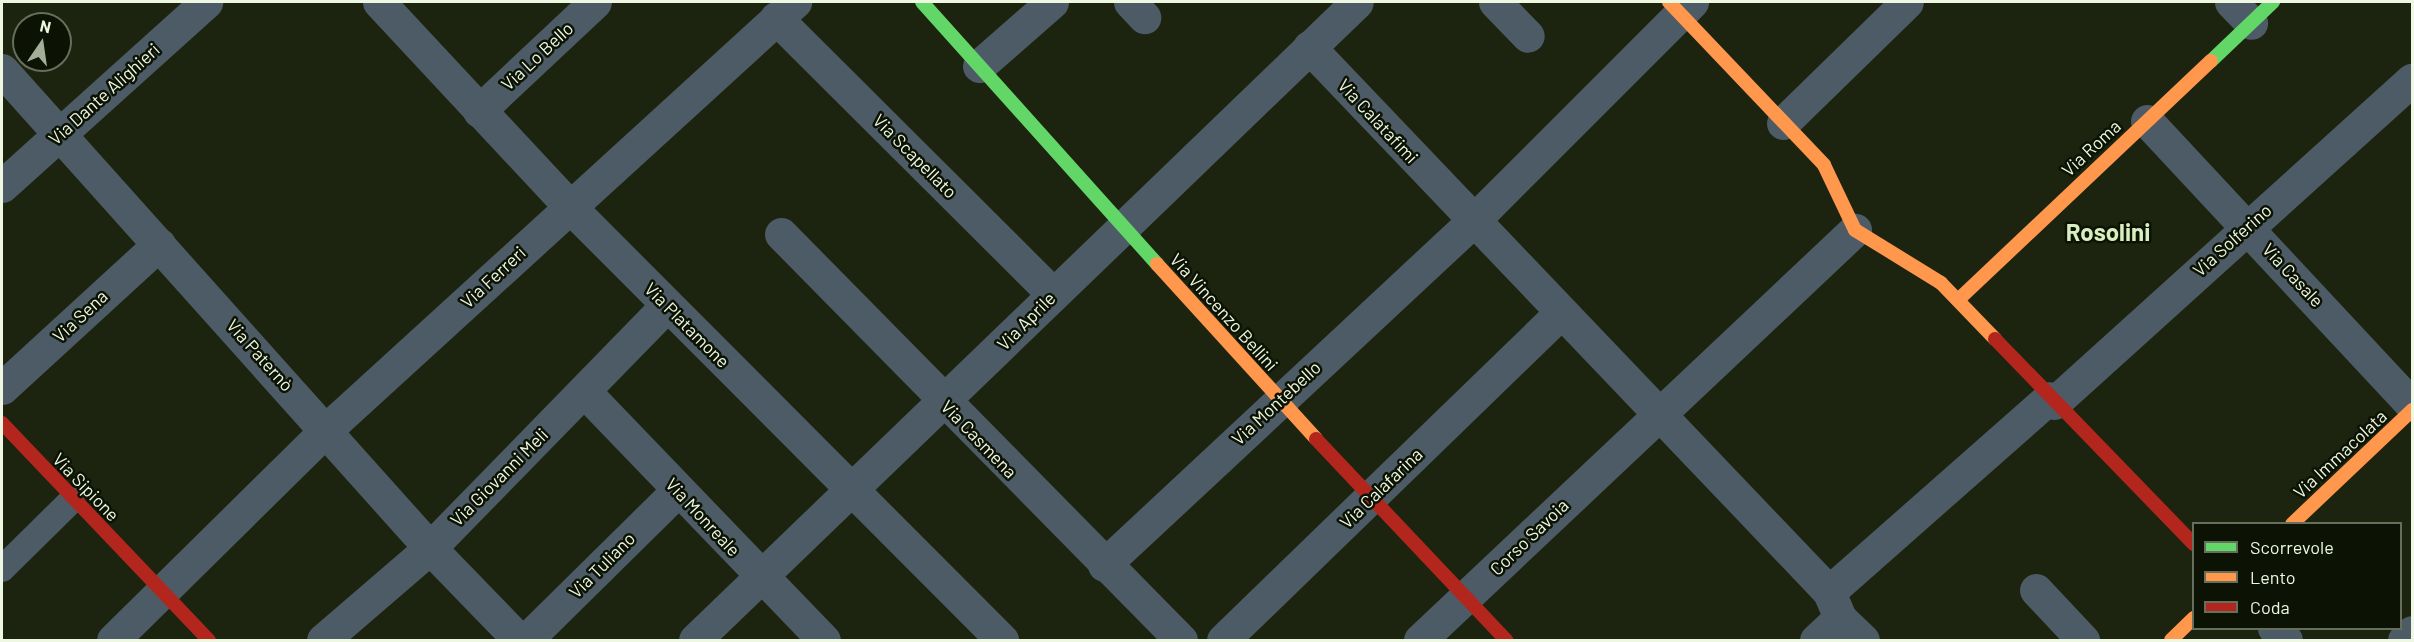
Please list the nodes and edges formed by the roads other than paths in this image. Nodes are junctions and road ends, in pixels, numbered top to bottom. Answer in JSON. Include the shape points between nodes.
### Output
{"nodes":[{"id":1,"x":206,"y":2,"type":"edge"},
{"id":2,"x":379,"y":2,"type":"edge"},
{"id":3,"x":922,"y":2,"type":"edge"},
{"id":4,"x":1052,"y":2,"type":"edge"},
{"id":5,"x":1357,"y":2,"type":"edge"},
{"id":6,"x":1495,"y":2,"type":"edge"},
{"id":7,"x":1907,"y":2,"type":"edge"},
{"id":8,"x":591,"y":3,"type":"edge"},
{"id":9,"x":1681,"y":6,"type":"edge"},
{"id":10,"x":2252,"y":9,"type":"edge"},
{"id":11,"x":785,"y":10,"type":"edge"},
{"id":12,"x":1528,"y":36,"type":"dead end"},
{"id":13,"x":1309,"y":47,"type":"junction"},
{"id":14,"x":979,"y":66,"type":"junction"},
{"id":15,"x":2,"y":70,"type":"edge"},
{"id":16,"x":2412,"y":80,"type":"edge"},
{"id":17,"x":479,"y":111,"type":"junction"},
{"id":18,"x":1794,"y":111,"type":"junction"},
{"id":19,"x":2147,"y":121,"type":"junction"},
{"id":20,"x":60,"y":134,"type":"junction"},
{"id":21,"x":2,"y":186,"type":"edge"},
{"id":22,"x":570,"y":207,"type":"junction"},
{"id":23,"x":1123,"y":226,"type":"junction"},
{"id":24,"x":2247,"y":226,"type":"junction"},
{"id":25,"x":1855,"y":230,"type":"junction"},
{"id":26,"x":1461,"y":231,"type":"junction"},
{"id":27,"x":781,"y":234,"type":"dead end"},
{"id":28,"x":159,"y":244,"type":"junction"},
{"id":29,"x":1053,"y":294,"type":"junction"},
{"id":30,"x":1958,"y":300,"type":"junction"},
{"id":31,"x":667,"y":305,"type":"junction"},
{"id":32,"x":1550,"y":324,"type":"junction"},
{"id":33,"x":2,"y":388,"type":"edge"},
{"id":34,"x":584,"y":391,"type":"junction"},
{"id":35,"x":1279,"y":400,"type":"junction"},
{"id":36,"x":944,"y":402,"type":"junction"},
{"id":37,"x":2056,"y":405,"type":"junction"},
{"id":38,"x":2412,"y":405,"type":"edge"},
{"id":39,"x":2412,"y":410,"type":"edge"},
{"id":40,"x":2,"y":423,"type":"edge"},
{"id":41,"x":1648,"y":424,"type":"junction"},
{"id":42,"x":327,"y":429,"type":"junction"},
{"id":43,"x":678,"y":490,"type":"junction"},
{"id":44,"x":853,"y":491,"type":"junction"},
{"id":45,"x":1370,"y":499,"type":"junction"},
{"id":46,"x":72,"y":500,"type":"junction"},
{"id":47,"x":2294,"y":522,"type":"edge"},
{"id":48,"x":2192,"y":543,"type":"edge"},
{"id":49,"x":430,"y":548,"type":"junction"},
{"id":50,"x":1104,"y":565,"type":"junction"},
{"id":51,"x":2,"y":569,"type":"edge"},
{"id":52,"x":761,"y":578,"type":"junction"},
{"id":53,"x":153,"y":583,"type":"junction"},
{"id":54,"x":2036,"y":590,"type":"dead end"},
{"id":55,"x":1466,"y":597,"type":"junction"},
{"id":56,"x":1844,"y":617,"type":"edge"},
{"id":57,"x":2192,"y":619,"type":"edge"},
{"id":58,"x":2412,"y":632,"type":"edge"},
{"id":59,"x":113,"y":640,"type":"edge"},
{"id":60,"x":209,"y":640,"type":"edge"},
{"id":61,"x":323,"y":640,"type":"edge"},
{"id":62,"x":519,"y":640,"type":"edge"},
{"id":63,"x":526,"y":640,"type":"edge"},
{"id":64,"x":695,"y":640,"type":"edge"},
{"id":65,"x":824,"y":640,"type":"edge"},
{"id":66,"x":1002,"y":640,"type":"edge"},
{"id":67,"x":1180,"y":640,"type":"edge"},
{"id":68,"x":1223,"y":640,"type":"edge"},
{"id":69,"x":1420,"y":640,"type":"edge"},
{"id":70,"x":1506,"y":640,"type":"edge"},
{"id":71,"x":1816,"y":640,"type":"edge"},
{"id":72,"x":2083,"y":640,"type":"edge"},
{"id":73,"x":2171,"y":640,"type":"edge"},
{"id":74,"x":2404,"y":640,"type":"edge"}],
"edges":[{"from":1,"to":20,"type":"street","name":"Via Dante Alighieri"},
{"from":2,"to":17,"type":"street","name":"Via Platamone"},
{"from":3,"to":14,"type":"street","name":"Via Vincenzo Bellini"},
{"from":4,"to":14,"type":"street"},
{"from":5,"to":13,"type":"street","name":"Via Aprile"},
{"from":6,"to":12,"type":"street"},
{"from":7,"to":18,"type":"street"},
{"from":8,"to":17,"type":"street","name":"Via Lo Bello"},
{"from":9,"to":18,"type":"street"},
{"from":9,"to":26,"type":"street","name":"Via Montebello"},
{"from":10,"to":19,"type":"street","name":"Via Roma","via":[[2226,45]]},
{"from":11,"to":22,"type":"street","name":"Via Ferreri"},
{"from":11,"to":29,"type":"street","name":"Via Scapellato"},
{"from":13,"to":23,"type":"street","name":"Via Aprile"},
{"from":13,"to":26,"type":"street","name":"Via Calatafimi","via":[[1448,194]]},
{"from":14,"to":23,"type":"street","name":"Via Vincenzo Bellini"},
{"from":15,"to":20,"type":"street","name":"Via Paternò"},
{"from":16,"to":24,"type":"street","name":"Via Solferino"},
{"from":17,"to":22,"type":"street","name":"Via Platamone"},
{"from":18,"to":25,"type":"street"},
{"from":19,"to":24,"type":"street","name":"Via Casale"},
{"from":19,"to":30,"type":"street","name":"Via Roma"},
{"from":20,"to":21,"type":"street","name":"Via Dante Alighieri"},
{"from":20,"to":28,"type":"street","name":"Via Paternò"},
{"from":22,"to":31,"type":"street","name":"Via Platamone"},
{"from":22,"to":42,"type":"street","name":"Via Ferreri"},
{"from":23,"to":29,"type":"street","name":"Via Aprile"},
{"from":23,"to":35,"type":"street","name":"Via Vincenzo Bellini"},
{"from":24,"to":37,"type":"street","name":"Via Solferino"},
{"from":24,"to":38,"type":"street","name":"Via Casale"},
{"from":25,"to":30,"type":"street","via":[[1941,283]]},
{"from":25,"to":41,"type":"street","name":"Corso Savoia"},
{"from":26,"to":32,"type":"street","name":"Via Calatafimi"},
{"from":26,"to":35,"type":"street","name":"Via Montebello"},
{"from":27,"to":36,"type":"street","name":"Via Casmena"},
{"from":28,"to":33,"type":"street","name":"Via Sena"},
{"from":28,"to":42,"type":"street","name":"Via Paternò"},
{"from":29,"to":36,"type":"street","name":"Via Aprile"},
{"from":30,"to":37,"type":"street"},
{"from":31,"to":34,"type":"street","name":"Via Giovanni Meli"},
{"from":31,"to":44,"type":"street","name":"Via Platamone"},
{"from":32,"to":41,"type":"street","name":"Via Calatafimi"},
{"from":32,"to":45,"type":"street","name":"Via Calafarina"},
{"from":34,"to":43,"type":"street","name":"Via Monreale"},
{"from":34,"to":49,"type":"street","name":"Via Giovanni Meli"},
{"from":35,"to":45,"type":"street","name":"Via Vincenzo Bellini"},
{"from":35,"to":50,"type":"street","name":"Via Montebello"},
{"from":36,"to":44,"type":"street","name":"Via Aprile"},
{"from":36,"to":50,"type":"street","name":"Via Casmena"},
{"from":37,"to":48,"type":"street"},
{"from":37,"to":56,"type":"street","name":"Via Solferino"},
{"from":39,"to":47,"type":"street","name":"Via Immacolata"},
{"from":40,"to":46,"type":"street","name":"Via Sipione"},
{"from":41,"to":55,"type":"street","name":"Corso Savoia"},
{"from":41,"to":56,"type":"street","name":"Via Calatafimi"},
{"from":42,"to":49,"type":"street","name":"Via Paternò"},
{"from":42,"to":53,"type":"street","name":"Via Ferreri","via":[[198,558]]},
{"from":43,"to":52,"type":"street","name":"Via Monreale"},
{"from":43,"to":63,"type":"street","name":"Via Tuliano"},
{"from":44,"to":52,"type":"street","name":"Via Aprile"},
{"from":44,"to":66,"type":"street","name":"Via Platamone"},
{"from":45,"to":55,"type":"street","name":"Via Vincenzo Bellini"},
{"from":45,"to":68,"type":"street","name":"Via Calafarina"},
{"from":46,"to":51,"type":"lane"},
{"from":46,"to":53,"type":"street","name":"Via Sipione"},
{"from":49,"to":61,"type":"street","name":"Via Giovanni Meli"},
{"from":49,"to":62,"type":"street","name":"Via Paternò"},
{"from":50,"to":67,"type":"street","name":"Via Casmena"},
{"from":52,"to":64,"type":"street","name":"Via Aprile"},
{"from":52,"to":65,"type":"street","name":"Via Monreale"},
{"from":53,"to":59,"type":"street","name":"Via Ferreri"},
{"from":53,"to":60,"type":"street","name":"Via Sipione"},
{"from":54,"to":72,"type":"street"},
{"from":55,"to":69,"type":"street","name":"Corso Savoia"},
{"from":55,"to":70,"type":"street","name":"Via Vincenzo Bellini"},
{"from":56,"to":71,"type":"street"},
{"from":57,"to":73,"type":"street"},
{"from":58,"to":74,"type":"street"}]}
